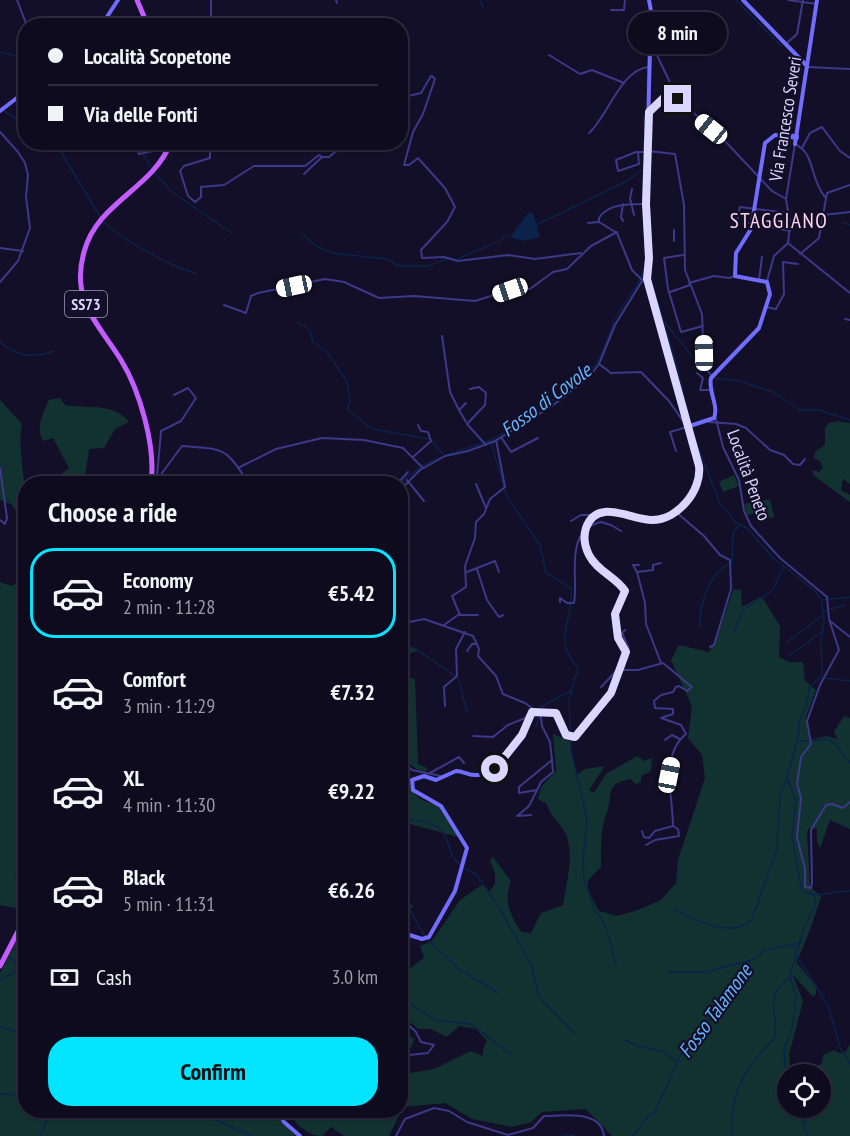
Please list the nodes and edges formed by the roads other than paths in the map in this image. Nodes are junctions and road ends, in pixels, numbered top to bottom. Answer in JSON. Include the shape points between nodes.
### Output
{"nodes":[{"id":1,"x":17,"y":0,"type":"edge"},
{"id":2,"x":118,"y":0,"type":"edge"},
{"id":3,"x":137,"y":0,"type":"edge"},
{"id":4,"x":211,"y":0,"type":"edge"},
{"id":5,"x":625,"y":0,"type":"edge"},
{"id":6,"x":649,"y":0,"type":"edge"},
{"id":7,"x":742,"y":0,"type":"edge"},
{"id":8,"x":788,"y":0,"type":"edge"},
{"id":9,"x":803,"y":1,"type":"edge"},
{"id":10,"x":817,"y":2,"type":"edge"},
{"id":11,"x":611,"y":10,"type":"dead end"},
{"id":12,"x":24,"y":18,"type":"edge"},
{"id":13,"x":106,"y":18,"type":"edge"},
{"id":14,"x":145,"y":18,"type":"edge"},
{"id":15,"x":212,"y":18,"type":"edge"},
{"id":16,"x":651,"y":43,"type":"junction"},
{"id":17,"x":785,"y":45,"type":"junction"},
{"id":18,"x":549,"y":55,"type":"dead end"},
{"id":19,"x":808,"y":66,"type":"junction"},
{"id":20,"x":649,"y":67,"type":"junction"},
{"id":21,"x":850,"y":69,"type":"edge"},
{"id":22,"x":624,"y":83,"type":"junction"},
{"id":23,"x":674,"y":88,"type":"junction"},
{"id":24,"x":408,"y":96,"type":"edge"},
{"id":25,"x":18,"y":97,"type":"edge"},
{"id":26,"x":0,"y":111,"type":"edge"},
{"id":27,"x":649,"y":112,"type":"junction"},
{"id":28,"x":798,"y":128,"type":"junction"},
{"id":29,"x":0,"y":132,"type":"edge"},
{"id":30,"x":589,"y":133,"type":"dead end"},
{"id":31,"x":789,"y":136,"type":"junction"},
{"id":32,"x":797,"y":137,"type":"junction"},
{"id":33,"x":795,"y":144,"type":"junction"},
{"id":34,"x":802,"y":147,"type":"junction"},
{"id":35,"x":408,"y":148,"type":"edge"},
{"id":36,"x":138,"y":150,"type":"edge"},
{"id":37,"x":152,"y":150,"type":"edge"},
{"id":38,"x":167,"y":150,"type":"edge"},
{"id":39,"x":208,"y":150,"type":"edge"},
{"id":40,"x":337,"y":150,"type":"edge"},
{"id":41,"x":408,"y":150,"type":"edge"},
{"id":42,"x":638,"y":152,"type":"junction"},
{"id":43,"x":648,"y":152,"type":"junction"},
{"id":44,"x":321,"y":156,"type":"junction"},
{"id":45,"x":850,"y":158,"type":"edge"},
{"id":46,"x":303,"y":174,"type":"dead end"},
{"id":47,"x":759,"y":176,"type":"junction"},
{"id":48,"x":850,"y":185,"type":"edge"},
{"id":49,"x":632,"y":189,"type":"dead end"},
{"id":50,"x":825,"y":197,"type":"junction"},
{"id":51,"x":786,"y":199,"type":"junction"},
{"id":52,"x":614,"y":201,"type":"dead end"},
{"id":53,"x":623,"y":204,"type":"junction"},
{"id":54,"x":630,"y":204,"type":"junction"},
{"id":55,"x":644,"y":204,"type":"junction"},
{"id":56,"x":616,"y":206,"type":"junction"},
{"id":57,"x":754,"y":208,"type":"junction"},
{"id":58,"x":850,"y":212,"type":"edge"},
{"id":59,"x":789,"y":213,"type":"junction"},
{"id":60,"x":634,"y":215,"type":"dead end"},
{"id":61,"x":823,"y":215,"type":"junction"},
{"id":62,"x":623,"y":221,"type":"dead end"},
{"id":63,"x":599,"y":222,"type":"junction"},
{"id":64,"x":588,"y":223,"type":"dead end"},
{"id":65,"x":750,"y":224,"type":"junction"},
{"id":66,"x":736,"y":225,"type":"dead end"},
{"id":67,"x":674,"y":230,"type":"dead end"},
{"id":68,"x":790,"y":231,"type":"junction"},
{"id":69,"x":616,"y":232,"type":"junction"},
{"id":70,"x":674,"y":236,"type":"junction"},
{"id":71,"x":683,"y":236,"type":"junction"},
{"id":72,"x":674,"y":241,"type":"dead end"},
{"id":73,"x":788,"y":243,"type":"junction"},
{"id":74,"x":0,"y":248,"type":"edge"},
{"id":75,"x":23,"y":251,"type":"junction"},
{"id":76,"x":582,"y":253,"type":"junction"},
{"id":77,"x":800,"y":254,"type":"junction"},
{"id":78,"x":683,"y":255,"type":"junction"},
{"id":79,"x":762,"y":257,"type":"dead end"},
{"id":80,"x":798,"y":264,"type":"dead end"},
{"id":81,"x":647,"y":273,"type":"junction"},
{"id":82,"x":735,"y":276,"type":"junction"},
{"id":83,"x":640,"y":278,"type":"junction"},
{"id":84,"x":759,"y":280,"type":"junction"},
{"id":85,"x":0,"y":282,"type":"edge"},
{"id":86,"x":767,"y":282,"type":"junction"},
{"id":87,"x":689,"y":284,"type":"junction"},
{"id":88,"x":669,"y":292,"type":"junction"},
{"id":89,"x":850,"y":293,"type":"edge"},
{"id":90,"x":224,"y":305,"type":"dead end"},
{"id":91,"x":766,"y":307,"type":"junction"},
{"id":92,"x":845,"y":319,"type":"dead end"},
{"id":93,"x":850,"y":320,"type":"edge"},
{"id":94,"x":703,"y":326,"type":"junction"},
{"id":95,"x":442,"y":336,"type":"dead end"},
{"id":96,"x":599,"y":364,"type":"junction"},
{"id":97,"x":697,"y":373,"type":"dead end"},
{"id":98,"x":712,"y":376,"type":"junction"},
{"id":99,"x":470,"y":389,"type":"dead end"},
{"id":100,"x":710,"y":390,"type":"junction"},
{"id":101,"x":174,"y":395,"type":"dead end"},
{"id":102,"x":466,"y":403,"type":"dead end"},
{"id":103,"x":459,"y":410,"type":"junction"},
{"id":104,"x":715,"y":416,"type":"junction"},
{"id":105,"x":716,"y":421,"type":"junction"},
{"id":106,"x":709,"y":422,"type":"junction"},
{"id":107,"x":467,"y":424,"type":"junction"},
{"id":108,"x":418,"y":425,"type":"dead end"},
{"id":109,"x":690,"y":427,"type":"junction"},
{"id":110,"x":501,"y":437,"type":"junction"},
{"id":111,"x":538,"y":438,"type":"dead end"},
{"id":112,"x":496,"y":440,"type":"junction"},
{"id":113,"x":484,"y":442,"type":"junction"},
{"id":114,"x":676,"y":450,"type":"dead end"},
{"id":115,"x":413,"y":457,"type":"junction"},
{"id":116,"x":805,"y":459,"type":"dead end"},
{"id":117,"x":422,"y":467,"type":"junction"},
{"id":118,"x":0,"y":468,"type":"edge"},
{"id":119,"x":238,"y":468,"type":"junction"},
{"id":120,"x":408,"y":472,"type":"dead end"},
{"id":121,"x":151,"y":476,"type":"edge"},
{"id":122,"x":157,"y":476,"type":"edge"},
{"id":123,"x":161,"y":476,"type":"edge"},
{"id":124,"x":243,"y":476,"type":"edge"},
{"id":125,"x":404,"y":476,"type":"edge"},
{"id":126,"x":408,"y":479,"type":"edge"},
{"id":127,"x":408,"y":481,"type":"edge"},
{"id":128,"x":476,"y":484,"type":"dead end"},
{"id":129,"x":424,"y":501,"type":"dead end"},
{"id":130,"x":486,"y":508,"type":"junction"},
{"id":131,"x":675,"y":511,"type":"junction"},
{"id":132,"x":596,"y":516,"type":"junction"},
{"id":133,"x":0,"y":520,"type":"edge"},
{"id":134,"x":570,"y":520,"type":"dead end"},
{"id":135,"x":585,"y":530,"type":"junction"},
{"id":136,"x":621,"y":531,"type":"dead end"},
{"id":137,"x":661,"y":562,"type":"dead end"},
{"id":138,"x":639,"y":565,"type":"dead end"},
{"id":139,"x":477,"y":568,"type":"junction"},
{"id":140,"x":467,"y":572,"type":"junction"},
{"id":141,"x":499,"y":572,"type":"dead end"},
{"id":142,"x":637,"y":572,"type":"junction"},
{"id":143,"x":560,"y":602,"type":"dead end"},
{"id":144,"x":460,"y":615,"type":"junction"},
{"id":145,"x":478,"y":615,"type":"dead end"},
{"id":146,"x":503,"y":615,"type":"dead end"},
{"id":147,"x":829,"y":619,"type":"junction"},
{"id":148,"x":408,"y":622,"type":"edge"},
{"id":149,"x":444,"y":625,"type":"junction"},
{"id":150,"x":625,"y":630,"type":"dead end"},
{"id":151,"x":465,"y":632,"type":"junction"},
{"id":152,"x":850,"y":637,"type":"edge"},
{"id":153,"x":477,"y":644,"type":"junction"},
{"id":154,"x":710,"y":647,"type":"dead end"},
{"id":155,"x":467,"y":651,"type":"dead end"},
{"id":156,"x":626,"y":651,"type":"junction"},
{"id":157,"x":661,"y":663,"type":"junction"},
{"id":158,"x":622,"y":664,"type":"junction"},
{"id":159,"x":620,"y":670,"type":"junction"},
{"id":160,"x":601,"y":687,"type":"dead end"},
{"id":161,"x":445,"y":706,"type":"dead end"},
{"id":162,"x":536,"y":710,"type":"junction"},
{"id":163,"x":473,"y":736,"type":"dead end"},
{"id":164,"x":680,"y":739,"type":"junction"},
{"id":165,"x":665,"y":740,"type":"dead end"},
{"id":166,"x":450,"y":755,"type":"dead end"},
{"id":167,"x":453,"y":759,"type":"junction"},
{"id":168,"x":552,"y":760,"type":"junction"},
{"id":169,"x":464,"y":763,"type":"dead end"},
{"id":170,"x":408,"y":766,"type":"edge"},
{"id":171,"x":430,"y":773,"type":"junction"},
{"id":172,"x":444,"y":777,"type":"junction"},
{"id":173,"x":537,"y":790,"type":"junction"},
{"id":174,"x":850,"y":802,"type":"edge"},
{"id":175,"x":531,"y":815,"type":"dead end"},
{"id":176,"x":673,"y":826,"type":"junction"},
{"id":177,"x":642,"y":831,"type":"dead end"},
{"id":178,"x":646,"y":845,"type":"dead end"},
{"id":179,"x":18,"y":931,"type":"edge"},
{"id":180,"x":408,"y":934,"type":"edge"},
{"id":181,"x":0,"y":966,"type":"edge"},
{"id":182,"x":408,"y":1024,"type":"edge"},
{"id":183,"x":408,"y":1053,"type":"edge"},
{"id":184,"x":282,"y":1118,"type":"edge"},
{"id":185,"x":408,"y":1118,"type":"edge"},
{"id":186,"x":408,"y":1118,"type":"edge"},
{"id":187,"x":300,"y":1136,"type":"edge"},
{"id":188,"x":396,"y":1136,"type":"edge"},
{"id":189,"x":604,"y":1136,"type":"edge"}],
"edges":[{"from":1,"to":12,"type":"street"},
{"from":2,"to":13,"type":"main road"},
{"from":3,"to":14,"type":"main road"},
{"from":4,"to":15,"type":"street"},
{"from":5,"to":11,"type":"street","via":[[624,10]]},
{"from":6,"to":16,"type":"main road"},
{"from":7,"to":17,"type":"main road"},
{"from":8,"to":9,"type":"street"},
{"from":9,"to":10,"type":"street"},
{"from":9,"to":17,"type":"street","via":[[797,34]]},
{"from":10,"to":19,"type":"main road","name":"Via Francesco Severi"},
{"from":16,"to":20,"type":"main road"},
{"from":16,"to":23,"type":"street"},
{"from":17,"to":19,"type":"main road"},
{"from":18,"to":22,"type":"street","via":[[580,74],[592,70]]},
{"from":19,"to":21,"type":"street"},
{"from":19,"to":28,"type":"main road","name":"Via Francesco Severi"},
{"from":20,"to":22,"type":"street"},
{"from":20,"to":27,"type":"main road"},
{"from":22,"to":30,"type":"street"},
{"from":23,"to":27,"type":"street"},
{"from":23,"to":47,"type":"street","via":[[678,99]]},
{"from":24,"to":35,"type":"street","via":[[421,93],[428,77],[433,76],[435,80]]},
{"from":25,"to":26,"type":"main road"},
{"from":27,"to":43,"type":"main road"},
{"from":28,"to":31,"type":"main road"},
{"from":28,"to":32,"type":"main road","name":"Via Francesco Severi"},
{"from":29,"to":75,"type":"street","via":[[18,152],[28,175],[30,228]]},
{"from":31,"to":32,"type":"main road"},
{"from":31,"to":33,"type":"main road"},
{"from":31,"to":47,"type":"main road","via":[[775,135],[767,140]]},
{"from":32,"to":33,"type":"main road","name":"Via Francesco Severi"},
{"from":33,"to":34,"type":"street"},
{"from":33,"to":51,"type":"street","name":"Via Francesco Severi"},
{"from":34,"to":45,"type":"street","via":[[810,133],[822,127],[840,152]]},
{"from":34,"to":50,"type":"street","via":[[809,157],[816,185]]},
{"from":36,"to":37,"type":"street","via":[[140,154]]},
{"from":38,"to":121,"type":"main road","number":"SS73","via":[[154,171],[101,217],[84,252],[82,269],[88,314],[121,360],[136,396],[151,445]]},
{"from":39,"to":44,"type":"street","via":[[210,158],[180,171],[188,196],[195,202],[201,197],[201,187],[224,185],[251,167],[297,168]]},
{"from":40,"to":44,"type":"street","via":[[329,157]]},
{"from":41,"to":76,"type":"street","via":[[404,165],[418,158],[455,207],[447,222],[421,250],[422,258],[458,261],[508,255],[535,259]]},
{"from":42,"to":42,"type":"street","via":[[614,161],[620,172],[639,164]]},
{"from":42,"to":43,"type":"street"},
{"from":43,"to":55,"type":"main road"},
{"from":43,"to":71,"type":"street","via":[[675,154],[684,205]]},
{"from":44,"to":46,"type":"street"},
{"from":47,"to":51,"type":"street"},
{"from":47,"to":57,"type":"main road"},
{"from":48,"to":50,"type":"street","via":[[829,191]]},
{"from":49,"to":54,"type":"street"},
{"from":50,"to":61,"type":"street"},
{"from":51,"to":59,"type":"street","name":"Via Francesco Severi"},
{"from":52,"to":56,"type":"street"},
{"from":53,"to":54,"type":"street"},
{"from":53,"to":56,"type":"street"},
{"from":53,"to":62,"type":"street"},
{"from":54,"to":55,"type":"street"},
{"from":54,"to":60,"type":"street"},
{"from":55,"to":81,"type":"main road"},
{"from":56,"to":63,"type":"street","via":[[600,214]]},
{"from":57,"to":59,"type":"street"},
{"from":57,"to":65,"type":"main road"},
{"from":57,"to":66,"type":"street","via":[[740,207]]},
{"from":58,"to":61,"type":"street"},
{"from":59,"to":68,"type":"street","name":"Via Francesco Severi"},
{"from":61,"to":77,"type":"street","via":[[819,238]]},
{"from":63,"to":64,"type":"street"},
{"from":63,"to":69,"type":"street"},
{"from":65,"to":68,"type":"street"},
{"from":65,"to":82,"type":"main road","via":[[749,234],[736,253]]},
{"from":67,"to":70,"type":"street"},
{"from":68,"to":73,"type":"street","name":"Via Francesco Severi"},
{"from":69,"to":76,"type":"street"},
{"from":69,"to":83,"type":"street","via":[[632,270]]},
{"from":70,"to":71,"type":"street"},
{"from":70,"to":72,"type":"street"},
{"from":71,"to":78,"type":"street"},
{"from":73,"to":77,"type":"street"},
{"from":73,"to":86,"type":"street","via":[[774,256]]},
{"from":74,"to":75,"type":"street"},
{"from":75,"to":85,"type":"street"},
{"from":76,"to":90,"type":"street","via":[[567,269],[554,272],[530,289],[513,289],[475,301],[414,296],[379,298],[344,282],[325,279],[251,296],[246,313]]},
{"from":77,"to":89,"type":"street"},
{"from":78,"to":87,"type":"street"},
{"from":78,"to":88,"type":"street","via":[[664,258]]},
{"from":79,"to":84,"type":"street"},
{"from":80,"to":91,"type":"street","via":[[783,262],[784,294],[776,309]]},
{"from":81,"to":83,"type":"street"},
{"from":81,"to":109,"type":"main road"},
{"from":82,"to":84,"type":"main road"},
{"from":82,"to":87,"type":"street","via":[[714,276]]},
{"from":83,"to":96,"type":"street"},
{"from":84,"to":86,"type":"main road"},
{"from":86,"to":91,"type":"main road","via":[[770,291]]},
{"from":87,"to":88,"type":"street"},
{"from":87,"to":94,"type":"street","via":[[700,306]]},
{"from":88,"to":94,"type":"street","via":[[681,332]]},
{"from":91,"to":98,"type":"main road","via":[[755,333]]},
{"from":92,"to":93,"type":"street"},
{"from":94,"to":98,"type":"street","via":[[704,367]]},
{"from":95,"to":103,"type":"street","via":[[450,392]]},
{"from":96,"to":109,"type":"street","via":[[611,374],[644,374]]},
{"from":96,"to":110,"type":"street","via":[[562,399]]},
{"from":97,"to":100,"type":"street","via":[[703,378],[700,390]]},
{"from":98,"to":100,"type":"main road"},
{"from":99,"to":107,"type":"street","via":[[482,388],[487,396],[485,405]]},
{"from":100,"to":104,"type":"main road"},
{"from":101,"to":122,"type":"street","via":[[188,388],[196,398],[181,421],[161,431]]},
{"from":102,"to":103,"type":"street"},
{"from":103,"to":107,"type":"street"},
{"from":104,"to":105,"type":"street","name":"Località Peneto"},
{"from":104,"to":106,"type":"main road"},
{"from":105,"to":106,"type":"street"},
{"from":105,"to":116,"type":"street","via":[[746,428],[764,446],[784,455],[793,465],[800,465]]},
{"from":105,"to":147,"type":"street","name":"Località Peneto","via":[[739,480],[751,526],[780,558],[827,597]]},
{"from":106,"to":109,"type":"main road"},
{"from":107,"to":113,"type":"street"},
{"from":108,"to":115,"type":"street","via":[[421,431],[428,432],[431,441]]},
{"from":109,"to":114,"type":"street","via":[[670,432]]},
{"from":109,"to":131,"type":"main road","via":[[700,476],[689,498]]},
{"from":110,"to":111,"type":"street","via":[[511,453]]},
{"from":110,"to":112,"type":"street"},
{"from":112,"to":113,"type":"street"},
{"from":112,"to":130,"type":"street","via":[[506,487],[490,499]]},
{"from":113,"to":117,"type":"street"},
{"from":115,"to":117,"type":"street"},
{"from":115,"to":119,"type":"street","via":[[403,448],[364,440],[322,438],[276,448]]},
{"from":117,"to":126,"type":"street"},
{"from":118,"to":133,"type":"street","via":[[7,519],[5,524]]},
{"from":119,"to":123,"type":"street","via":[[218,448],[182,446]]},
{"from":119,"to":124,"type":"street"},
{"from":120,"to":125,"type":"street"},
{"from":127,"to":129,"type":"street"},
{"from":128,"to":130,"type":"street"},
{"from":130,"to":140,"type":"street","via":[[476,522],[465,566]]},
{"from":131,"to":132,"type":"main road","via":[[652,520],[614,511]]},
{"from":131,"to":154,"type":"street","via":[[730,560],[731,590],[714,645]]},
{"from":132,"to":134,"type":"street","via":[[580,515]]},
{"from":132,"to":135,"type":"main road"},
{"from":135,"to":136,"type":"street","via":[[604,522]]},
{"from":135,"to":143,"type":"street","via":[[574,555],[574,603],[560,598]]},
{"from":135,"to":156,"type":"main road","via":[[590,557],[625,591],[615,614],[618,638]]},
{"from":137,"to":142,"type":"street","via":[[653,570]]},
{"from":138,"to":142,"type":"street","via":[[633,565]]},
{"from":139,"to":140,"type":"street"},
{"from":139,"to":141,"type":"street","via":[[495,561]]},
{"from":139,"to":146,"type":"street","via":[[487,600],[499,616]]},
{"from":140,"to":144,"type":"street","via":[[465,589],[452,596]]},
{"from":142,"to":157,"type":"street","via":[[646,624]]},
{"from":144,"to":145,"type":"street"},
{"from":144,"to":149,"type":"street"},
{"from":147,"to":152,"type":"street"},
{"from":147,"to":174,"type":"street","name":"Località Peneto","via":[[839,650],[809,714],[811,744],[798,766],[801,805],[797,837],[805,868],[805,888],[811,888],[812,883],[811,830],[826,805],[843,808]]},
{"from":148,"to":149,"type":"street","via":[[424,619]]},
{"from":149,"to":151,"type":"street"},
{"from":150,"to":156,"type":"street","via":[[622,633],[629,649]]},
{"from":151,"to":153,"type":"street"},
{"from":151,"to":161,"type":"street","via":[[456,649],[457,676],[444,687]]},
{"from":153,"to":155,"type":"street"},
{"from":153,"to":162,"type":"street","via":[[478,656],[496,676],[503,694]]},
{"from":156,"to":158,"type":"main road"},
{"from":157,"to":159,"type":"street","via":[[638,670]]},
{"from":157,"to":164,"type":"street","via":[[693,687],[687,692],[676,687],[674,692],[654,701],[655,708],[674,711],[661,717],[681,725],[686,734]]},
{"from":158,"to":159,"type":"main road"},
{"from":158,"to":160,"type":"street"},
{"from":159,"to":162,"type":"main road","via":[[611,693],[573,738],[566,735],[560,716]]},
{"from":162,"to":163,"type":"street","via":[[493,736]]},
{"from":162,"to":168,"type":"street","via":[[550,742]]},
{"from":162,"to":172,"type":"main road","via":[[494,771],[469,776],[456,771]]},
{"from":164,"to":165,"type":"street","via":[[672,735]]},
{"from":164,"to":176,"type":"street","via":[[669,775]]},
{"from":166,"to":167,"type":"street"},
{"from":167,"to":169,"type":"street","via":[[461,757]]},
{"from":167,"to":171,"type":"street"},
{"from":168,"to":173,"type":"street","via":[[553,772]]},
{"from":168,"to":173,"type":"street","via":[[518,789],[521,794]]},
{"from":170,"to":171,"type":"street"},
{"from":171,"to":172,"type":"street"},
{"from":172,"to":180,"type":"main road","via":[[416,777],[411,786],[418,794],[435,800],[449,816],[467,848],[463,868],[450,903],[427,938]]},
{"from":173,"to":175,"type":"street","via":[[529,806],[517,816]]},
{"from":176,"to":177,"type":"street","via":[[655,831],[649,838]]},
{"from":176,"to":178,"type":"street","via":[[679,836]]},
{"from":179,"to":181,"type":"main road"},
{"from":182,"to":183,"type":"street","via":[[421,1042],[434,1045],[428,1053]]},
{"from":184,"to":187,"type":"main road"},
{"from":185,"to":188,"type":"street"},
{"from":186,"to":189,"type":"street","via":[[434,1108],[508,1135],[533,1128],[544,1116],[582,1114],[601,1127]]}]}
